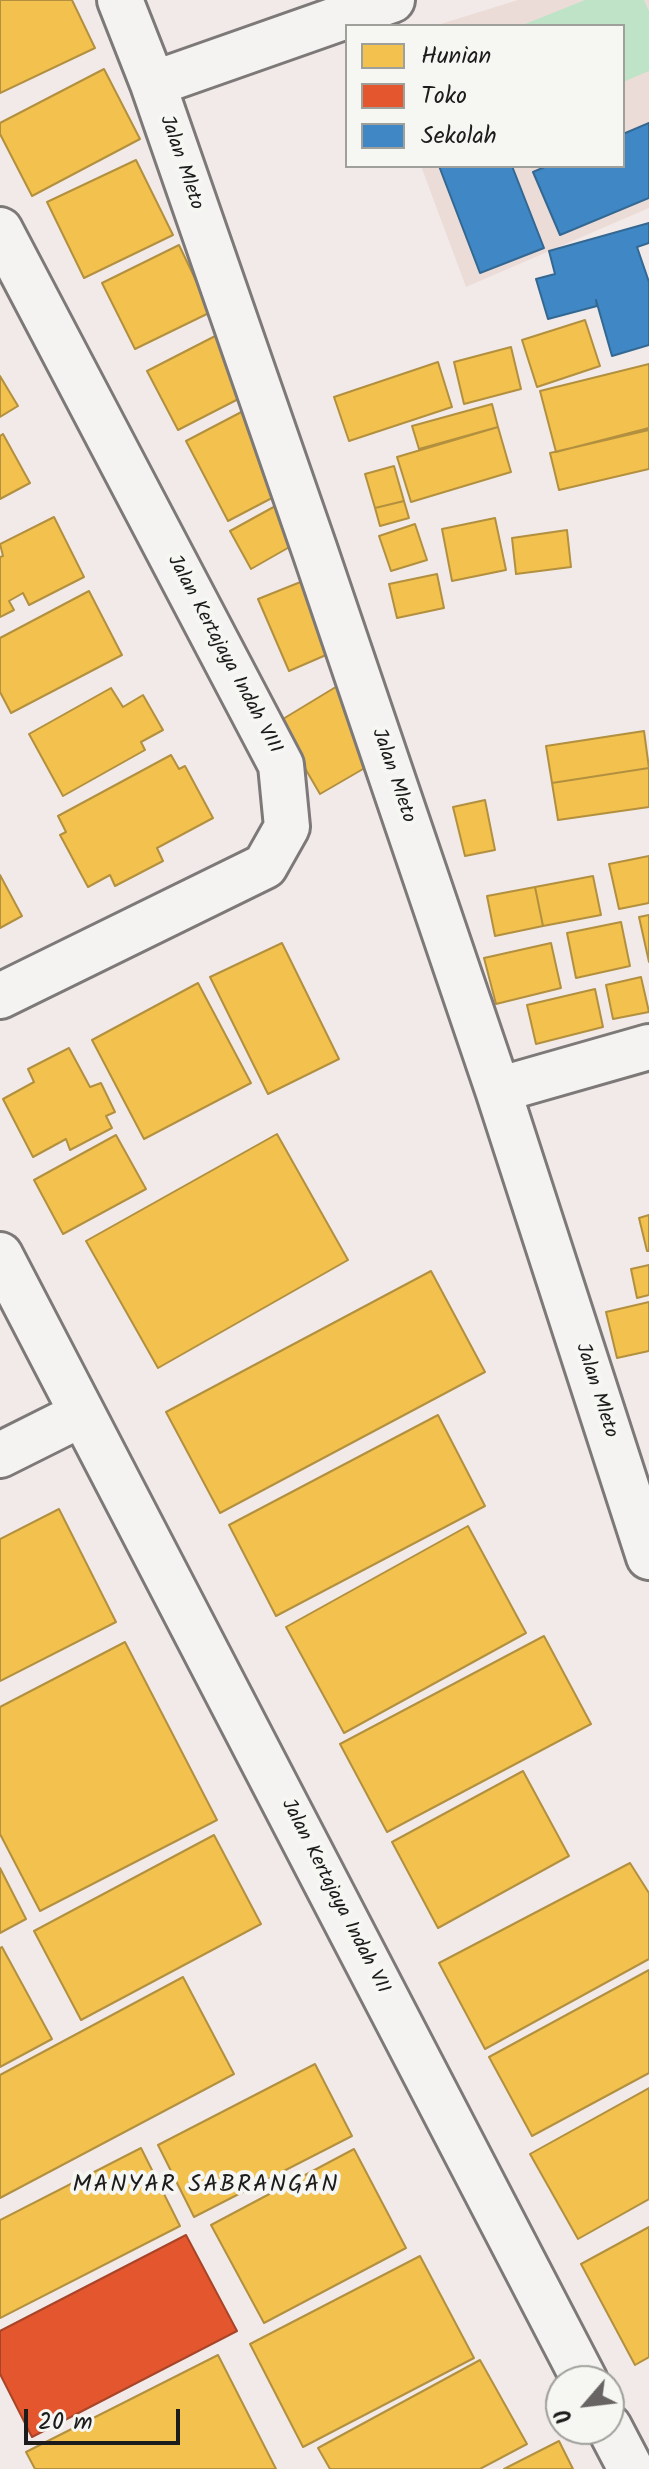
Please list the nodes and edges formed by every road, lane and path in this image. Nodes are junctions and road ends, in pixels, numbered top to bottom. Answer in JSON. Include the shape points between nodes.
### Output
{"nodes":[{"id":1,"x":120,"y":0,"type":"edge"},
{"id":2,"x":392,"y":0,"type":"edge"},
{"id":3,"x":153,"y":84,"type":"junction"},
{"id":4,"x":0,"y":230,"type":"edge"},
{"id":5,"x":0,"y":996,"type":"edge"},
{"id":6,"x":649,"y":1047,"type":"edge"},
{"id":7,"x":498,"y":1090,"type":"junction"},
{"id":8,"x":0,"y":1255,"type":"edge"},
{"id":9,"x":82,"y":1414,"type":"junction"},
{"id":10,"x":0,"y":1455,"type":"edge"},
{"id":11,"x":649,"y":1557,"type":"edge"},
{"id":12,"x":577,"y":2365,"type":"edge"},
{"id":13,"x":618,"y":2445,"type":"edge"},
{"id":14,"x":631,"y":2469,"type":"edge"}],
"edges":[{"from":1,"to":3,"type":"street","name":"Jalan Mleto"},
{"from":2,"to":3,"type":"street"},
{"from":3,"to":7,"type":"street","name":"Jalan Mleto"},
{"from":4,"to":5,"type":"street","name":"Jalan Kertajaya Indah VIII","via":[[281,765],[287,827],[265,866]]},
{"from":6,"to":7,"type":"street"},
{"from":7,"to":11,"type":"street","name":"Jalan Mleto"},
{"from":8,"to":9,"type":"street","name":"Jalan Kertajaya Indah VII"},
{"from":9,"to":10,"type":"street"},
{"from":9,"to":12,"type":"street","name":"Jalan Kertajaya Indah VII"},
{"from":13,"to":14,"type":"street"}]}
